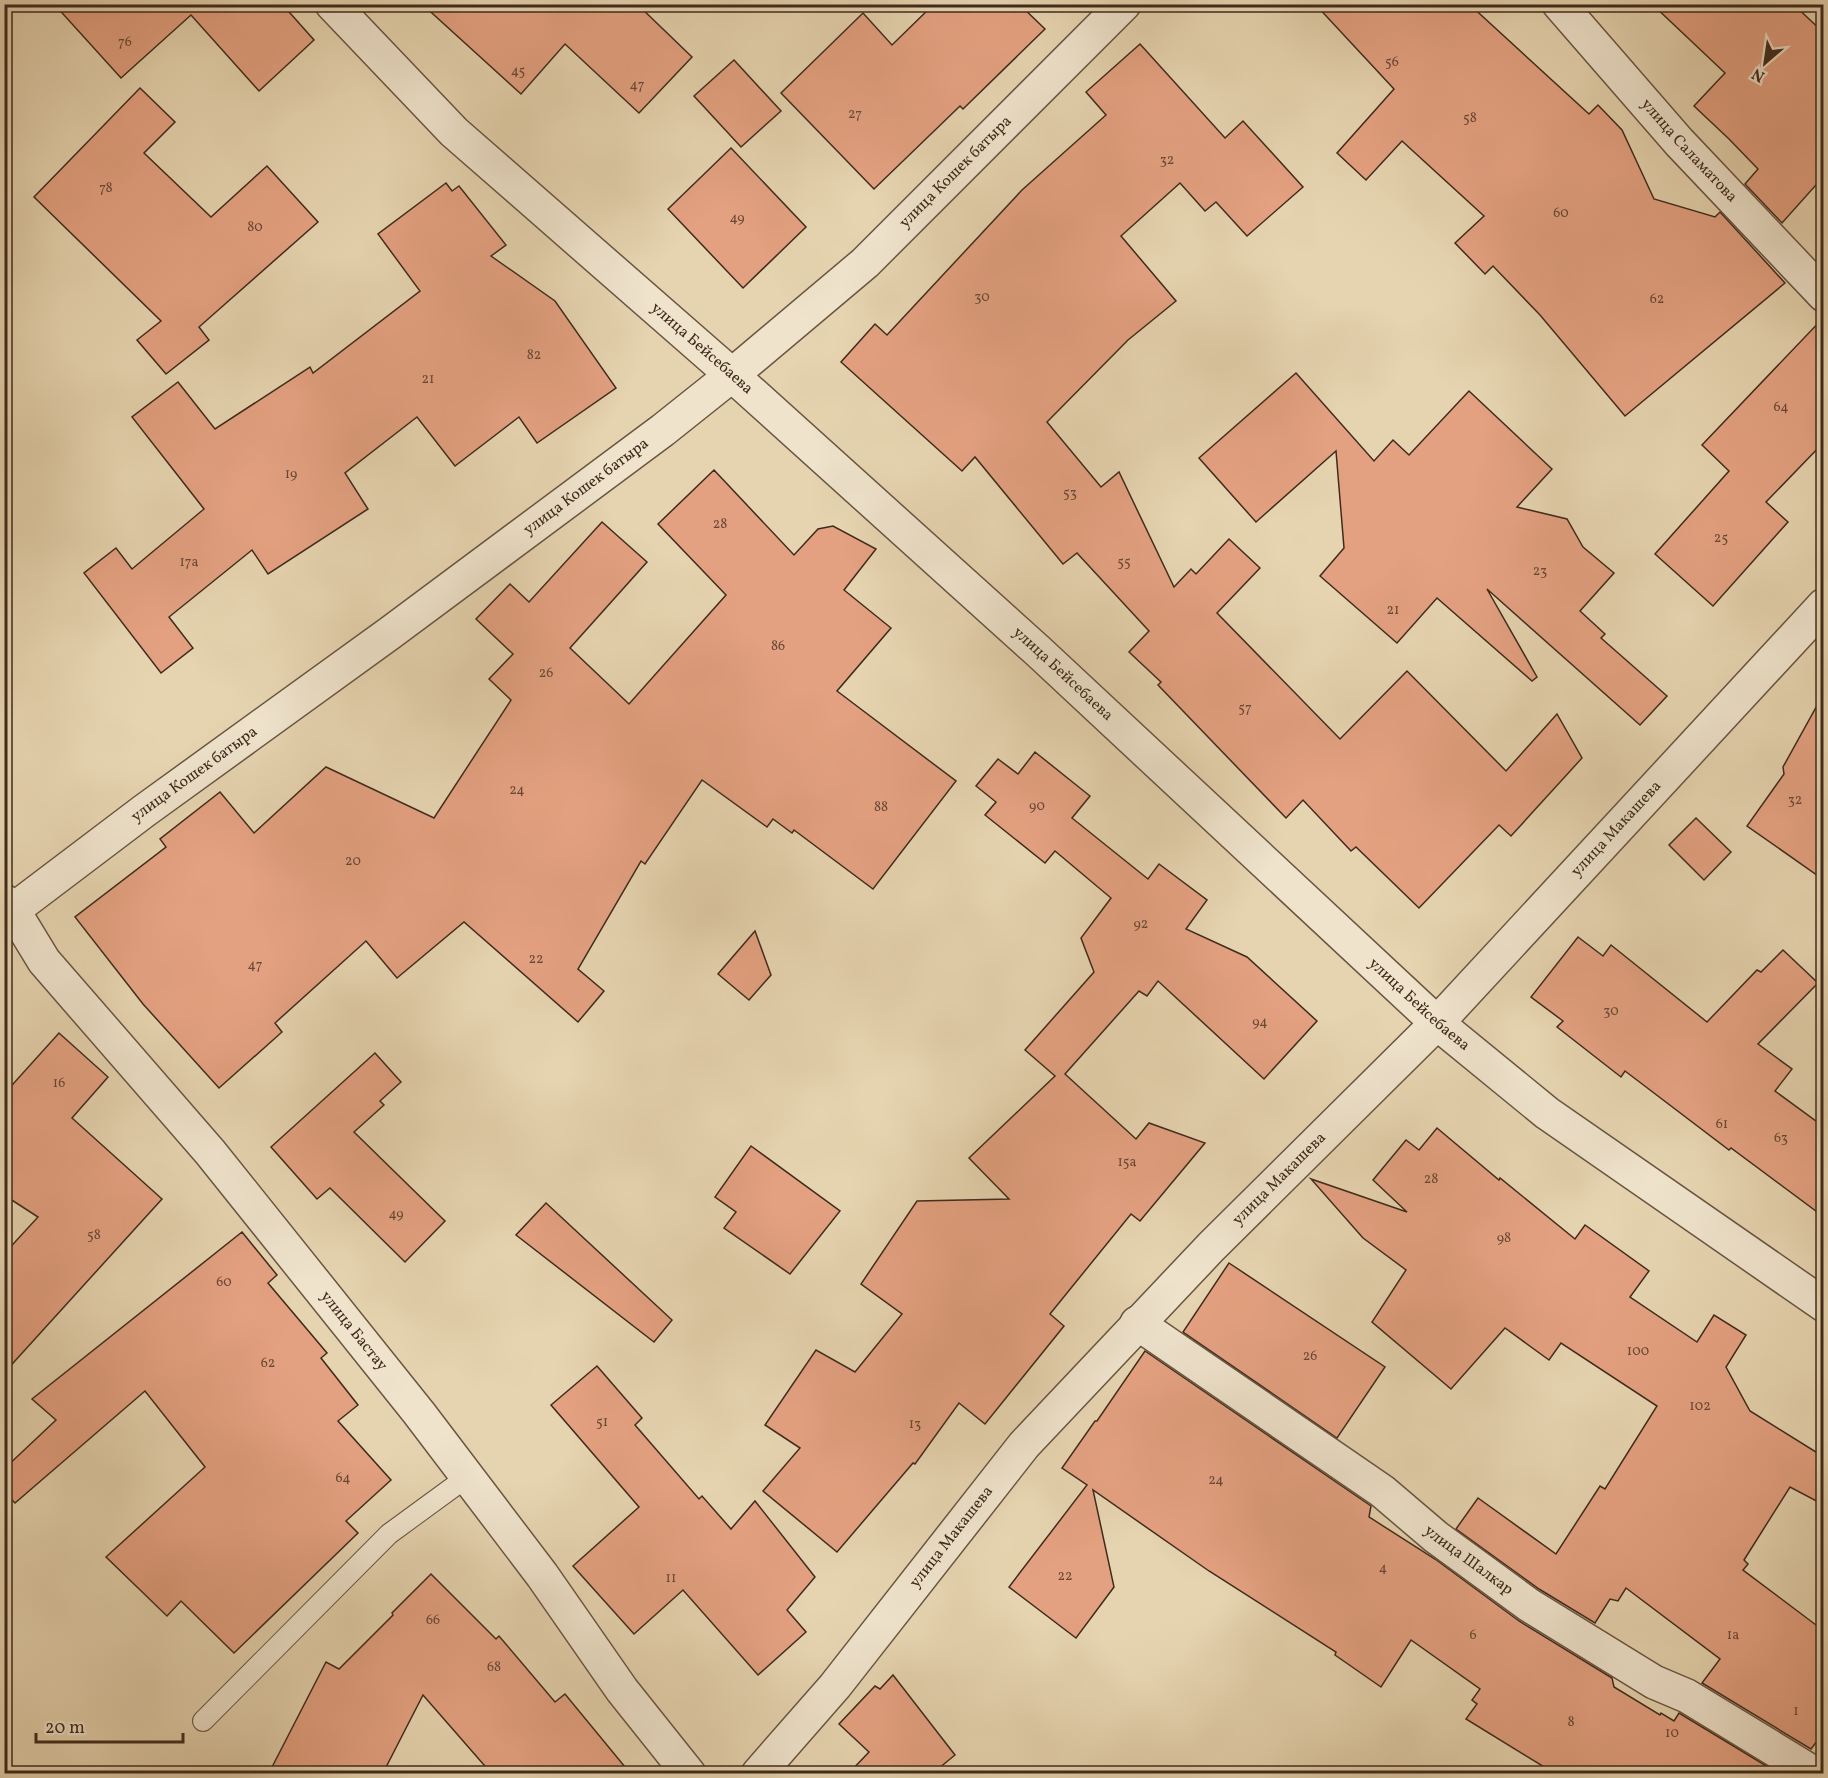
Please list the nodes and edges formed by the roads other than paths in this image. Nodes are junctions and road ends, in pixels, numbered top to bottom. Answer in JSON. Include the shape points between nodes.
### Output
{"nodes":[{"id":1,"x":332,"y":4,"type":"edge"},
{"id":2,"x":1124,"y":4,"type":"edge"},
{"id":3,"x":1559,"y":4,"type":"edge"},
{"id":4,"x":1824,"y":295,"type":"edge"},
{"id":5,"x":732,"y":375,"type":"junction"},
{"id":6,"x":1824,"y":605,"type":"edge"},
{"id":7,"x":7,"y":909,"type":"edge"},
{"id":8,"x":1437,"y":1023,"type":"junction"},
{"id":9,"x":1824,"y":1305,"type":"edge"},
{"id":10,"x":1137,"y":1323,"type":"junction"},
{"id":11,"x":467,"y":1477,"type":"junction"},
{"id":12,"x":203,"y":1721,"type":"dead end"},
{"id":13,"x":689,"y":1773,"type":"edge"},
{"id":14,"x":758,"y":1773,"type":"edge"},
{"id":15,"x":1815,"y":1773,"type":"edge"}],
"edges":[{"from":1,"to":5,"type":"street","name":"улица Бейсебаева","via":[[454,132]]},
{"from":2,"to":5,"type":"street","name":"улица Кошек батыра","via":[[865,263]]},
{"from":3,"to":4,"type":"street","name":"улица Саламатова","via":[[1679,142]]},
{"from":5,"to":7,"type":"street","name":"улица Кошек батыра","via":[[399,626]]},
{"from":5,"to":8,"type":"street","name":"улица Бейсебаева","via":[[1038,651]]},
{"from":6,"to":8,"type":"street","name":"улица Макашева"},
{"from":7,"to":11,"type":"street","name":"улица Бастау","via":[[44,961],[210,1152]]},
{"from":8,"to":9,"type":"street","name":"улица Бейсебаева","via":[[1547,1113]]},
{"from":8,"to":10,"type":"street","name":"улица Макашева"},
{"from":10,"to":14,"type":"street","name":"улица Макашева","via":[[1024,1445],[836,1686]]},
{"from":10,"to":15,"type":"street","name":"улица Шалкар","via":[[1382,1491],[1436,1537],[1529,1605],[1654,1682],[1687,1696]]},
{"from":11,"to":12,"type":"lane","via":[[389,1534]]},
{"from":11,"to":13,"type":"street","name":"улица Бастау","via":[[622,1690]]}]}
